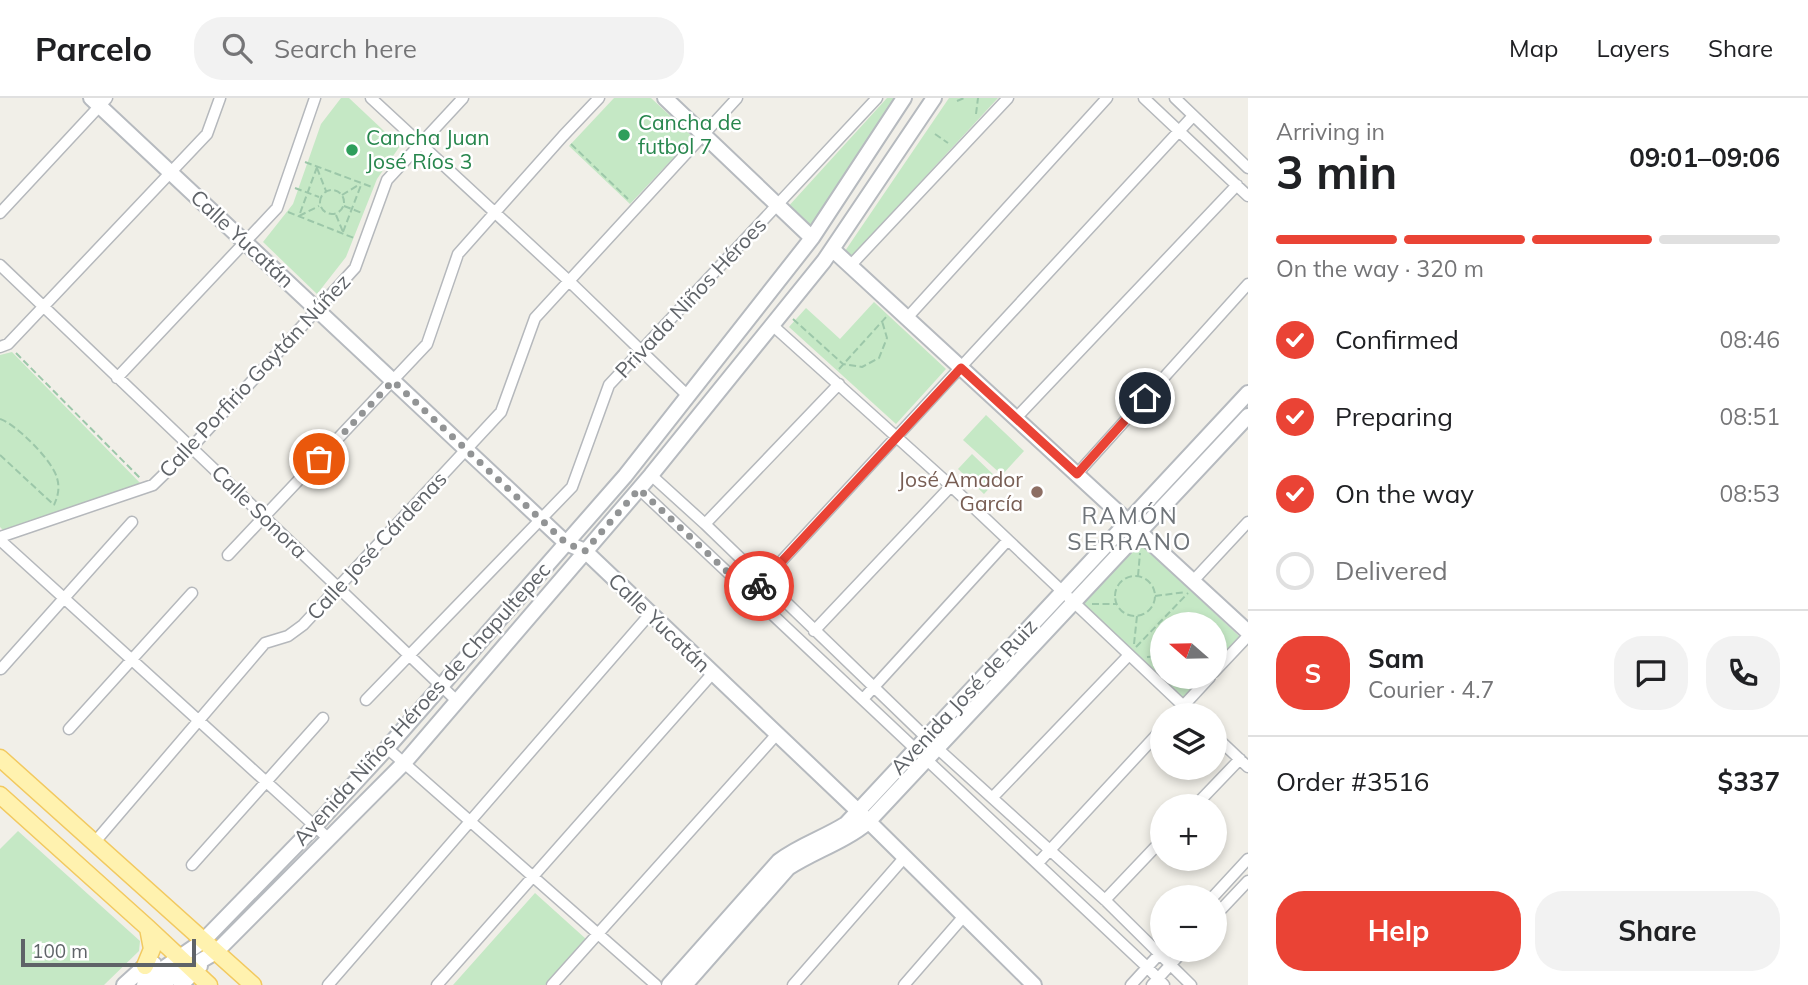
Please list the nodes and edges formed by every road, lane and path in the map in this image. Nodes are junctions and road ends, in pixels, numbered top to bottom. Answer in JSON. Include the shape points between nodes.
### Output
{"nodes":[{"id":1,"x":220,"y":98,"type":"edge"},
{"id":2,"x":315,"y":98,"type":"edge"},
{"id":3,"x":371,"y":98,"type":"edge"},
{"id":4,"x":463,"y":98,"type":"edge"},
{"id":5,"x":599,"y":98,"type":"edge"},
{"id":6,"x":665,"y":98,"type":"edge"},
{"id":7,"x":737,"y":98,"type":"edge"},
{"id":8,"x":877,"y":98,"type":"edge"},
{"id":9,"x":904,"y":98,"type":"edge"},
{"id":10,"x":964,"y":98,"type":"edge"},
{"id":11,"x":978,"y":98,"type":"edge"},
{"id":12,"x":1008,"y":98,"type":"edge"},
{"id":13,"x":1107,"y":98,"type":"edge"},
{"id":14,"x":1144,"y":98,"type":"edge"},
{"id":15,"x":1175,"y":98,"type":"edge"},
{"id":16,"x":931,"y":99,"type":"edge"},
{"id":17,"x":99,"y":101,"type":"edge"},
{"id":18,"x":957,"y":101,"type":"dead end"},
{"id":19,"x":976,"y":114,"type":"dead end"},
{"id":20,"x":1193,"y":116,"type":"junction"},
{"id":21,"x":1179,"y":131,"type":"junction"},
{"id":22,"x":703,"y":134,"type":"junction"},
{"id":23,"x":935,"y":134,"type":"dead end"},
{"id":24,"x":563,"y":136,"type":"junction"},
{"id":25,"x":421,"y":144,"type":"junction"},
{"id":26,"x":949,"y":144,"type":"dead end"},
{"id":27,"x":294,"y":158,"type":"junction"},
{"id":28,"x":317,"y":167,"type":"junction"},
{"id":29,"x":1248,"y":168,"type":"edge"},
{"id":30,"x":171,"y":173,"type":"junction"},
{"id":31,"x":361,"y":183,"type":"junction"},
{"id":32,"x":285,"y":184,"type":"junction"},
{"id":33,"x":1237,"y":186,"type":"junction"},
{"id":34,"x":326,"y":191,"type":"junction"},
{"id":35,"x":383,"y":191,"type":"junction"},
{"id":36,"x":307,"y":192,"type":"junction"},
{"id":37,"x":342,"y":195,"type":"junction"},
{"id":38,"x":1248,"y":196,"type":"edge"},
{"id":39,"x":320,"y":197,"type":"junction"},
{"id":40,"x":320,"y":205,"type":"junction"},
{"id":41,"x":778,"y":205,"type":"junction"},
{"id":42,"x":343,"y":206,"type":"junction"},
{"id":43,"x":637,"y":207,"type":"junction"},
{"id":44,"x":277,"y":208,"type":"junction"},
{"id":45,"x":352,"y":209,"type":"junction"},
{"id":46,"x":0,"y":213,"type":"edge"},
{"id":47,"x":495,"y":213,"type":"junction"},
{"id":48,"x":335,"y":214,"type":"junction"},
{"id":49,"x":299,"y":216,"type":"junction"},
{"id":50,"x":373,"y":217,"type":"junction"},
{"id":51,"x":343,"y":233,"type":"junction"},
{"id":52,"x":812,"y":238,"type":"junction"},
{"id":53,"x":245,"y":242,"type":"junction"},
{"id":54,"x":365,"y":242,"type":"junction"},
{"id":55,"x":832,"y":249,"type":"junction"},
{"id":56,"x":0,"y":265,"type":"edge"},
{"id":57,"x":850,"y":265,"type":"junction"},
{"id":58,"x":570,"y":282,"type":"junction"},
{"id":59,"x":1248,"y":284,"type":"edge"},
{"id":60,"x":43,"y":307,"type":"junction"},
{"id":61,"x":317,"y":309,"type":"junction"},
{"id":62,"x":789,"y":316,"type":"dead end"},
{"id":63,"x":886,"y":317,"type":"dead end"},
{"id":64,"x":907,"y":318,"type":"junction"},
{"id":65,"x":882,"y":321,"type":"junction"},
{"id":66,"x":771,"y":324,"type":"junction"},
{"id":67,"x":4,"y":346,"type":"edge"},
{"id":68,"x":640,"y":351,"type":"junction"},
{"id":69,"x":844,"y":364,"type":"junction"},
{"id":70,"x":961,"y":368,"type":"junction"},
{"id":71,"x":839,"y":369,"type":"dead end"},
{"id":72,"x":117,"y":378,"type":"junction"},
{"id":73,"x":393,"y":381,"type":"junction"},
{"id":74,"x":839,"y":384,"type":"junction"},
{"id":75,"x":1248,"y":393,"type":"edge"},
{"id":76,"x":688,"y":396,"type":"junction"},
{"id":77,"x":1248,"y":416,"type":"edge"},
{"id":78,"x":1,"y":418,"type":"edge"},
{"id":79,"x":1016,"y":418,"type":"junction"},
{"id":80,"x":896,"y":438,"type":"junction"},
{"id":81,"x":191,"y":449,"type":"junction"},
{"id":82,"x":466,"y":450,"type":"junction"},
{"id":83,"x":0,"y":455,"type":"edge"},
{"id":84,"x":1077,"y":474,"type":"junction"},
{"id":85,"x":651,"y":475,"type":"junction"},
{"id":86,"x":951,"y":486,"type":"junction"},
{"id":87,"x":149,"y":487,"type":"junction"},
{"id":88,"x":639,"y":489,"type":"junction"},
{"id":89,"x":54,"y":505,"type":"junction"},
{"id":90,"x":64,"y":516,"type":"junction"},
{"id":91,"x":264,"y":517,"type":"junction"},
{"id":92,"x":541,"y":519,"type":"junction"},
{"id":93,"x":132,"y":522,"type":"dead end"},
{"id":94,"x":1128,"y":522,"type":"junction"},
{"id":95,"x":1248,"y":522,"type":"edge"},
{"id":96,"x":705,"y":524,"type":"junction"},
{"id":97,"x":1139,"y":532,"type":"junction"},
{"id":98,"x":0,"y":538,"type":"edge"},
{"id":99,"x":1008,"y":540,"type":"junction"},
{"id":100,"x":566,"y":543,"type":"junction"},
{"id":101,"x":585,"y":551,"type":"junction"},
{"id":102,"x":228,"y":555,"type":"dead end"},
{"id":103,"x":1132,"y":556,"type":"dead end"},
{"id":104,"x":1138,"y":576,"type":"junction"},
{"id":105,"x":764,"y":581,"type":"junction"},
{"id":106,"x":1193,"y":581,"type":"junction"},
{"id":107,"x":337,"y":587,"type":"junction"},
{"id":108,"x":192,"y":593,"type":"dead end"},
{"id":109,"x":751,"y":594,"type":"junction"},
{"id":110,"x":1155,"y":596,"type":"junction"},
{"id":111,"x":64,"y":598,"type":"junction"},
{"id":112,"x":1074,"y":599,"type":"junction"},
{"id":113,"x":1117,"y":604,"type":"junction"},
{"id":114,"x":1170,"y":612,"type":"edge"},
{"id":115,"x":650,"y":614,"type":"junction"},
{"id":116,"x":1137,"y":616,"type":"junction"},
{"id":117,"x":814,"y":631,"type":"junction"},
{"id":118,"x":1150,"y":632,"type":"edge"},
{"id":119,"x":1248,"y":634,"type":"edge"},
{"id":120,"x":1129,"y":654,"type":"junction"},
{"id":121,"x":410,"y":656,"type":"junction"},
{"id":122,"x":1150,"y":657,"type":"edge"},
{"id":123,"x":1227,"y":657,"type":"edge"},
{"id":124,"x":1142,"y":658,"type":"dead end"},
{"id":125,"x":132,"y":660,"type":"junction"},
{"id":126,"x":1,"y":669,"type":"edge"},
{"id":127,"x":712,"y":674,"type":"junction"},
{"id":128,"x":441,"y":686,"type":"junction"},
{"id":129,"x":874,"y":687,"type":"junction"},
{"id":130,"x":1198,"y":690,"type":"edge"},
{"id":131,"x":863,"y":699,"type":"junction"},
{"id":132,"x":366,"y":700,"type":"dead end"},
{"id":133,"x":457,"y":701,"type":"junction"},
{"id":134,"x":1180,"y":703,"type":"edge"},
{"id":135,"x":1186,"y":703,"type":"edge"},
{"id":136,"x":323,"y":719,"type":"dead end"},
{"id":137,"x":198,"y":720,"type":"junction"},
{"id":138,"x":69,"y":729,"type":"dead end"},
{"id":139,"x":777,"y":734,"type":"junction"},
{"id":140,"x":1150,"y":742,"type":"edge"},
{"id":141,"x":932,"y":743,"type":"junction"},
{"id":142,"x":1227,"y":747,"type":"edge"},
{"id":143,"x":387,"y":748,"type":"junction"},
{"id":144,"x":921,"y":754,"type":"junction"},
{"id":145,"x":0,"y":758,"type":"edge"},
{"id":146,"x":1240,"y":759,"type":"junction"},
{"id":147,"x":404,"y":763,"type":"junction"},
{"id":148,"x":1248,"y":767,"type":"edge"},
{"id":149,"x":266,"y":782,"type":"junction"},
{"id":150,"x":1206,"y":794,"type":"edge"},
{"id":151,"x":0,"y":795,"type":"edge"},
{"id":152,"x":993,"y":797,"type":"junction"},
{"id":153,"x":863,"y":817,"type":"junction"},
{"id":154,"x":469,"y":820,"type":"junction"},
{"id":155,"x":315,"y":826,"type":"junction"},
{"id":156,"x":329,"y":839,"type":"junction"},
{"id":157,"x":94,"y":843,"type":"junction"},
{"id":158,"x":1051,"y":849,"type":"junction"},
{"id":159,"x":1150,"y":853,"type":"edge"},
{"id":160,"x":904,"y":858,"type":"junction"},
{"id":161,"x":1248,"y":859,"type":"edge"},
{"id":162,"x":1038,"y":863,"type":"junction"},
{"id":163,"x":192,"y":865,"type":"dead end"},
{"id":164,"x":533,"y":877,"type":"junction"},
{"id":165,"x":1248,"y":881,"type":"edge"},
{"id":166,"x":1224,"y":885,"type":"edge"},
{"id":167,"x":1105,"y":900,"type":"junction"},
{"id":168,"x":1227,"y":903,"type":"edge"},
{"id":169,"x":964,"y":916,"type":"junction"},
{"id":170,"x":148,"y":928,"type":"junction"},
{"id":171,"x":597,"y":933,"type":"junction"},
{"id":172,"x":1150,"y":941,"type":"edge"},
{"id":173,"x":209,"y":946,"type":"junction"},
{"id":174,"x":1152,"y":962,"type":"edge"},
{"id":175,"x":1171,"y":964,"type":"joint"},
{"id":176,"x":145,"y":966,"type":"junction"},
{"id":177,"x":188,"y":966,"type":"junction"},
{"id":178,"x":1147,"y":967,"type":"junction"},
{"id":179,"x":1024,"y":982,"type":"edge"},
{"id":180,"x":1158,"y":983,"type":"edge"},
{"id":181,"x":124,"y":985,"type":"edge"},
{"id":182,"x":144,"y":985,"type":"edge"},
{"id":183,"x":159,"y":985,"type":"edge"},
{"id":184,"x":181,"y":985,"type":"edge"},
{"id":185,"x":209,"y":985,"type":"edge"},
{"id":186,"x":253,"y":985,"type":"edge"},
{"id":187,"x":328,"y":985,"type":"edge"},
{"id":188,"x":437,"y":985,"type":"edge"},
{"id":189,"x":552,"y":985,"type":"edge"},
{"id":190,"x":656,"y":985,"type":"edge"},
{"id":191,"x":669,"y":985,"type":"edge"},
{"id":192,"x":685,"y":985,"type":"edge"},
{"id":193,"x":793,"y":985,"type":"edge"},
{"id":194,"x":904,"y":985,"type":"edge"},
{"id":195,"x":1131,"y":985,"type":"edge"},
{"id":196,"x":1191,"y":985,"type":"edge"}],
"edges":[{"from":1,"to":30,"type":"street","via":[[207,134]]},
{"from":2,"to":27,"type":"street"},
{"from":3,"to":25,"type":"street"},
{"from":4,"to":25,"type":"street","name":"Calle Porfirio Gaytán Núñez"},
{"from":5,"to":24,"type":"street"},
{"from":6,"to":22,"type":"street"},
{"from":7,"to":22,"type":"street","name":"Calle José Cárdenas"},
{"from":8,"to":41,"type":"street","name":"Privada Niños Héroes"},
{"from":9,"to":52,"type":"street","name":"Avenida Niños Héroes de Chapultepec"},
{"from":10,"to":18,"type":"path"},
{"from":11,"to":19,"type":"path"},
{"from":12,"to":57,"type":"street"},
{"from":13,"to":64,"type":"street"},
{"from":14,"to":21,"type":"street"},
{"from":15,"to":20,"type":"street"},
{"from":16,"to":55,"type":"street","name":"Avenida Niños Héroes de Chapultepec"},
{"from":17,"to":30,"type":"street","name":"Calle Yucatán"},
{"from":17,"to":46,"type":"street"},
{"from":20,"to":21,"type":"street"},
{"from":20,"to":29,"type":"street"},
{"from":21,"to":33,"type":"street"},
{"from":21,"to":70,"type":"street"},
{"from":22,"to":41,"type":"street"},
{"from":22,"to":43,"type":"street","name":"Calle José Cárdenas"},
{"from":23,"to":26,"type":"path"},
{"from":24,"to":43,"type":"path"},
{"from":24,"to":47,"type":"street"},
{"from":25,"to":35,"type":"street","name":"Calle Porfirio Gaytán Núñez","via":[[387,180]]},
{"from":25,"to":47,"type":"street"},
{"from":27,"to":28,"type":"path"},
{"from":27,"to":32,"type":"street"},
{"from":28,"to":31,"type":"path"},
{"from":28,"to":34,"type":"path"},
{"from":28,"to":36,"type":"path"},
{"from":30,"to":53,"type":"street","name":"Calle Yucatán"},
{"from":30,"to":60,"type":"street"},
{"from":31,"to":35,"type":"path"},
{"from":31,"to":37,"type":"path"},
{"from":31,"to":45,"type":"path"},
{"from":32,"to":36,"type":"path"},
{"from":32,"to":44,"type":"street"},
{"from":33,"to":38,"type":"street"},
{"from":33,"to":79,"type":"street"},
{"from":34,"to":37,"type":"path"},
{"from":34,"to":39,"type":"path"},
{"from":35,"to":50,"type":"street","name":"Calle Porfirio Gaytán Núñez"},
{"from":36,"to":39,"type":"path"},
{"from":36,"to":49,"type":"path"},
{"from":37,"to":42,"type":"path"},
{"from":39,"to":40,"type":"path"},
{"from":40,"to":48,"type":"path","via":[[324,212]]},
{"from":40,"to":49,"type":"path"},
{"from":41,"to":52,"type":"street"},
{"from":41,"to":68,"type":"street","name":"Privada Niños Héroes"},
{"from":42,"to":45,"type":"path"},
{"from":42,"to":48,"type":"path"},
{"from":43,"to":58,"type":"street","name":"Calle José Cárdenas"},
{"from":44,"to":49,"type":"path"},
{"from":44,"to":53,"type":"street"},
{"from":45,"to":50,"type":"path"},
{"from":45,"to":51,"type":"path"},
{"from":47,"to":58,"type":"street"},
{"from":47,"to":73,"type":"street","via":[[458,254],[427,344]]},
{"from":48,"to":51,"type":"path"},
{"from":49,"to":51,"type":"path"},
{"from":50,"to":54,"type":"street","name":"Calle Porfirio Gaytán Núñez"},
{"from":51,"to":54,"type":"path"},
{"from":52,"to":76,"type":"street","name":"Avenida Niños Héroes de Chapultepec"},
{"from":53,"to":61,"type":"street","name":"Calle Yucatán"},
{"from":53,"to":72,"type":"street"},
{"from":54,"to":61,"type":"street","name":"Calle Porfirio Gaytán Núñez","via":[[355,268]]},
{"from":55,"to":57,"type":"street"},
{"from":55,"to":66,"type":"street","name":"Avenida Niños Héroes de Chapultepec"},
{"from":56,"to":60,"type":"street","name":"Calle Sonora"},
{"from":57,"to":64,"type":"street"},
{"from":58,"to":68,"type":"street"},
{"from":58,"to":82,"type":"street","name":"Calle José Cárdenas","via":[[535,318],[501,412]]},
{"from":59,"to":84,"type":"street"},
{"from":60,"to":67,"type":"street"},
{"from":60,"to":72,"type":"street","name":"Calle Sonora"},
{"from":61,"to":73,"type":"street","name":"Calle Yucatán"},
{"from":61,"to":81,"type":"street","name":"Calle Porfirio Gaytán Núñez"},
{"from":62,"to":69,"type":"path"},
{"from":63,"to":65,"type":"path"},
{"from":64,"to":70,"type":"street"},
{"from":65,"to":69,"type":"path"},
{"from":65,"to":69,"type":"path","via":[[887,338],[879,358],[862,367]]},
{"from":66,"to":74,"type":"street"},
{"from":66,"to":85,"type":"street","name":"Avenida Niños Héroes de Chapultepec"},
{"from":67,"to":87,"type":"path"},
{"from":68,"to":76,"type":"street"},
{"from":68,"to":92,"type":"street","name":"Privada Niños Héroes","via":[[609,385],[572,487]]},
{"from":69,"to":71,"type":"path"},
{"from":70,"to":79,"type":"street"},
{"from":70,"to":80,"type":"street"},
{"from":72,"to":81,"type":"street","name":"Calle Sonora"},
{"from":73,"to":82,"type":"street","name":"Calle Yucatán"},
{"from":73,"to":91,"type":"street"},
{"from":74,"to":80,"type":"street"},
{"from":74,"to":96,"type":"street"},
{"from":75,"to":94,"type":"street","name":"Avenida José de Ruiz"},
{"from":76,"to":100,"type":"street","name":"Avenida Niños Héroes de Chapultepec"},
{"from":77,"to":97,"type":"street","name":"Avenida José de Ruiz"},
{"from":78,"to":89,"type":"path","via":[[51,464],[58,479]]},
{"from":79,"to":84,"type":"street"},
{"from":80,"to":86,"type":"street"},
{"from":80,"to":105,"type":"street"},
{"from":81,"to":87,"type":"street","name":"Calle Porfirio Gaytán Núñez"},
{"from":81,"to":91,"type":"street","name":"Calle Sonora"},
{"from":82,"to":92,"type":"street","name":"Calle Yucatán"},
{"from":82,"to":107,"type":"street","name":"Calle José Cárdenas"},
{"from":83,"to":89,"type":"path"},
{"from":84,"to":94,"type":"street"},
{"from":85,"to":88,"type":"street","name":"Avenida Niños Héroes de Chapultepec"},
{"from":85,"to":96,"type":"street"},
{"from":86,"to":99,"type":"street"},
{"from":86,"to":117,"type":"street"},
{"from":87,"to":90,"type":"street","name":"Calle Porfirio Gaytán Núñez"},
{"from":88,"to":101,"type":"street","name":"Avenida Niños Héroes de Chapultepec"},
{"from":88,"to":109,"type":"street"},
{"from":89,"to":90,"type":"path"},
{"from":90,"to":98,"type":"street","name":"Calle Porfirio Gaytán Núñez"},
{"from":91,"to":102,"type":"street"},
{"from":91,"to":107,"type":"street","name":"Calle Sonora"},
{"from":92,"to":100,"type":"street","name":"Calle Yucatán"},
{"from":92,"to":121,"type":"street","name":"Privada Niños Héroes"},
{"from":93,"to":111,"type":"street"},
{"from":94,"to":97,"type":"street"},
{"from":94,"to":112,"type":"street","name":"Avenida José de Ruiz"},
{"from":95,"to":106,"type":"street"},
{"from":96,"to":105,"type":"street"},
{"from":97,"to":106,"type":"street"},
{"from":97,"to":112,"type":"street","name":"Avenida José de Ruiz"},
{"from":98,"to":111,"type":"street"},
{"from":99,"to":112,"type":"street"},
{"from":99,"to":129,"type":"street"},
{"from":100,"to":101,"type":"street","name":"Calle Yucatán"},
{"from":100,"to":128,"type":"street","name":"Avenida Niños Héroes de Chapultepec"},
{"from":101,"to":115,"type":"street","name":"Calle Yucatán"},
{"from":101,"to":133,"type":"street","name":"Avenida Niños Héroes de Chapultepec"},
{"from":103,"to":104,"type":"path","via":[[1141,546]]},
{"from":104,"to":110,"type":"path","via":[[1148,581]]},
{"from":104,"to":113,"type":"path","via":[[1122,581],[1116,592]]},
{"from":105,"to":109,"type":"street"},
{"from":105,"to":117,"type":"street"},
{"from":106,"to":119,"type":"street"},
{"from":107,"to":121,"type":"street","name":"Calle Sonora"},
{"from":107,"to":137,"type":"street","name":"Calle José Cárdenas","via":[[303,625],[288,636],[265,643]]},
{"from":108,"to":125,"type":"street"},
{"from":109,"to":131,"type":"street"},
{"from":110,"to":114,"type":"path","via":[[1189,592]]},
{"from":110,"to":116,"type":"path","via":[[1152,607]]},
{"from":111,"to":125,"type":"street"},
{"from":111,"to":126,"type":"street"},
{"from":112,"to":113,"type":"path"},
{"from":112,"to":120,"type":"street"},
{"from":112,"to":141,"type":"street","name":"Avenida José de Ruiz"},
{"from":113,"to":116,"type":"path","via":[[1125,613]]},
{"from":115,"to":127,"type":"street","name":"Calle Yucatán"},
{"from":115,"to":154,"type":"street"},
{"from":116,"to":118,"type":"path","via":[[1134,649]]},
{"from":117,"to":129,"type":"street"},
{"from":119,"to":123,"type":"street"},
{"from":120,"to":134,"type":"street"},
{"from":120,"to":152,"type":"street"},
{"from":121,"to":128,"type":"street","name":"Calle Sonora"},
{"from":121,"to":132,"type":"street","name":"Privada Niños Héroes"},
{"from":122,"to":124,"type":"path"},
{"from":125,"to":137,"type":"street"},
{"from":125,"to":138,"type":"street"},
{"from":127,"to":139,"type":"street","name":"Calle Yucatán"},
{"from":127,"to":164,"type":"street"},
{"from":128,"to":133,"type":"street","name":"Calle Sonora"},
{"from":128,"to":143,"type":"street","name":"Avenida Niños Héroes de Chapultepec"},
{"from":129,"to":131,"type":"street"},
{"from":129,"to":141,"type":"street"},
{"from":130,"to":135,"type":"street"},
{"from":131,"to":144,"type":"street"},
{"from":133,"to":147,"type":"street","name":"Avenida Niños Héroes de Chapultepec"},
{"from":136,"to":149,"type":"street"},
{"from":137,"to":149,"type":"street"},
{"from":137,"to":157,"type":"street","name":"Calle José Cárdenas"},
{"from":139,"to":153,"type":"street","name":"Calle Yucatán"},
{"from":139,"to":171,"type":"street"},
{"from":140,"to":158,"type":"street"},
{"from":141,"to":144,"type":"street","name":"Avenida José de Ruiz"},
{"from":141,"to":152,"type":"street"},
{"from":142,"to":146,"type":"street"},
{"from":143,"to":147,"type":"street"},
{"from":143,"to":155,"type":"street","name":"Avenida Niños Héroes de Chapultepec"},
{"from":144,"to":153,"type":"street","name":"Avenida José de Ruiz"},
{"from":144,"to":162,"type":"street"},
{"from":145,"to":157,"type":"main road"},
{"from":146,"to":148,"type":"street"},
{"from":146,"to":150,"type":"street"},
{"from":147,"to":154,"type":"street"},
{"from":147,"to":156,"type":"street","name":"Avenida Niños Héroes de Chapultepec"},
{"from":149,"to":155,"type":"street"},
{"from":149,"to":163,"type":"street"},
{"from":151,"to":170,"type":"main road"},
{"from":152,"to":158,"type":"street"},
{"from":153,"to":160,"type":"street","name":"Calle Yucatán"},
{"from":153,"to":191,"type":"street","name":"Avenida José de Ruiz","via":[[779,861]]},
{"from":153,"to":192,"type":"street","name":"Avenida José de Ruiz","via":[[856,832],[788,868]]},
{"from":154,"to":164,"type":"street"},
{"from":154,"to":187,"type":"street"},
{"from":155,"to":156,"type":"street"},
{"from":155,"to":173,"type":"street","name":"Avenida Niños Héroes de Chapultepec"},
{"from":156,"to":173,"type":"street","name":"Avenida Niños Héroes de Chapultepec"},
{"from":157,"to":173,"type":"main road"},
{"from":158,"to":162,"type":"street"},
{"from":158,"to":167,"type":"street"},
{"from":159,"to":167,"type":"street"},
{"from":160,"to":169,"type":"street","name":"Calle Yucatán"},
{"from":160,"to":193,"type":"street"},
{"from":161,"to":166,"type":"street"},
{"from":162,"to":178,"type":"street"},
{"from":164,"to":171,"type":"street"},
{"from":164,"to":188,"type":"street"},
{"from":165,"to":168,"type":"street"},
{"from":167,"to":172,"type":"street"},
{"from":169,"to":179,"type":"street","name":"Calle Yucatán"},
{"from":169,"to":194,"type":"street"},
{"from":170,"to":176,"type":"main road","via":[[152,949]]},
{"from":170,"to":177,"type":"main road"},
{"from":171,"to":189,"type":"street"},
{"from":171,"to":190,"type":"street"},
{"from":173,"to":177,"type":"street","name":"Avenida Niños Héroes de Chapultepec"},
{"from":173,"to":177,"type":"street"},
{"from":173,"to":186,"type":"main road"},
{"from":174,"to":178,"type":"street"},
{"from":175,"to":180,"type":"street"},
{"from":175,"to":196,"type":"street"},
{"from":176,"to":177,"type":"street"},
{"from":176,"to":181,"type":"street"},
{"from":177,"to":182,"type":"street","name":"Avenida Niños Héroes de Chapultepec","via":[[154,975]]},
{"from":177,"to":183,"type":"street","name":"Avenida Niños Héroes de Chapultepec"},
{"from":177,"to":184,"type":"street"},
{"from":177,"to":185,"type":"main road"},
{"from":178,"to":180,"type":"street"},
{"from":178,"to":195,"type":"street"}]}
